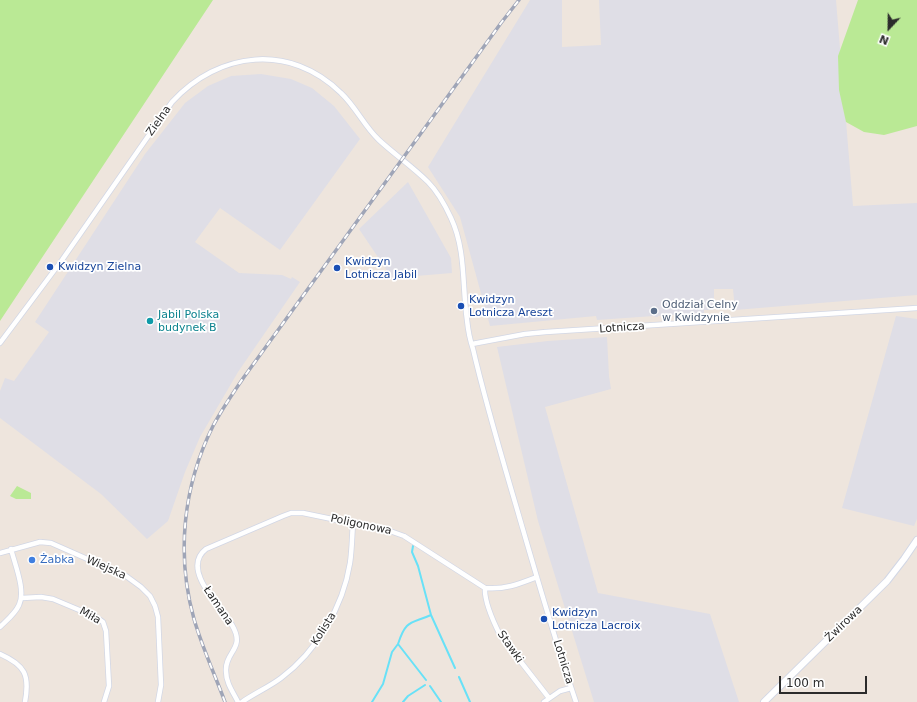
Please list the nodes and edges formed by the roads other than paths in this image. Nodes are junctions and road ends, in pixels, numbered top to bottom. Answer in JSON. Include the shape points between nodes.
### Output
{"nodes":[{"id":1,"x":378,"y":139,"type":"joint"},
{"id":2,"x":917,"y":308,"type":"edge"},
{"id":3,"x":0,"y":344,"type":"edge"},
{"id":4,"x":472,"y":344,"type":"junction"},
{"id":5,"x":353,"y":523,"type":"junction"},
{"id":6,"x":917,"y":540,"type":"edge"},
{"id":7,"x":11,"y":549,"type":"junction"},
{"id":8,"x":0,"y":552,"type":"edge"},
{"id":9,"x":200,"y":553,"type":"joint"},
{"id":10,"x":537,"y":577,"type":"junction"},
{"id":11,"x":485,"y":588,"type":"junction"},
{"id":12,"x":22,"y":598,"type":"junction"},
{"id":13,"x":0,"y":627,"type":"edge"},
{"id":14,"x":0,"y":654,"type":"edge"},
{"id":15,"x":571,"y":688,"type":"junction"},
{"id":16,"x":549,"y":698,"type":"junction"},
{"id":17,"x":25,"y":702,"type":"edge"},
{"id":18,"x":104,"y":702,"type":"edge"},
{"id":19,"x":158,"y":702,"type":"edge"},
{"id":20,"x":238,"y":702,"type":"edge"},
{"id":21,"x":242,"y":702,"type":"edge"},
{"id":22,"x":544,"y":702,"type":"edge"},
{"id":23,"x":576,"y":702,"type":"edge"},
{"id":24,"x":764,"y":702,"type":"edge"}],
"edges":[{"from":1,"to":3,"type":"street","name":"Zielna","via":[[341,92],[319,75],[297,65],[281,61],[251,60],[225,66],[204,75],[190,84],[172,102]]},
{"from":1,"to":4,"type":"street","name":"Lotnicza","via":[[429,182],[452,219],[461,250],[466,320]]},
{"from":2,"to":4,"type":"street","name":"Lotnicza","via":[[546,332]]},
{"from":4,"to":10,"type":"street","name":"Lotnicza","via":[[483,393]]},
{"from":5,"to":9,"type":"street","name":"Poligonowa","via":[[304,513],[291,513]]},
{"from":5,"to":11,"type":"street","name":"Poligonowa","via":[[404,536]]},
{"from":5,"to":21,"type":"street","name":"Kolista","via":[[347,579],[327,626],[307,654],[282,678]]},
{"from":6,"to":24,"type":"street","name":"Żwirowa","via":[[887,581]]},
{"from":7,"to":8,"type":"street","name":"Wiejska"},
{"from":7,"to":12,"type":"street"},
{"from":7,"to":19,"type":"street","name":"Wiejska","via":[[40,542],[55,544],[126,576],[145,591],[153,602],[158,617],[161,685]]},
{"from":9,"to":20,"type":"street","name":"Łamana","via":[[199,576],[238,638],[226,670],[227,681]]},
{"from":10,"to":11,"type":"street","via":[[507,588]]},
{"from":10,"to":15,"type":"street","name":"Lotnicza"},
{"from":11,"to":16,"type":"street","name":"Stawki","via":[[485,595],[500,636]]},
{"from":12,"to":13,"type":"street","via":[[17,608]]},
{"from":12,"to":18,"type":"street","name":"Miła","via":[[53,599],[96,616],[103,622],[106,628],[109,683]]},
{"from":14,"to":17,"type":"street","via":[[15,661],[24,673],[27,684]]},
{"from":15,"to":16,"type":"street"},
{"from":15,"to":23,"type":"street","name":"Lotnicza"},
{"from":16,"to":22,"type":"street"}]}
